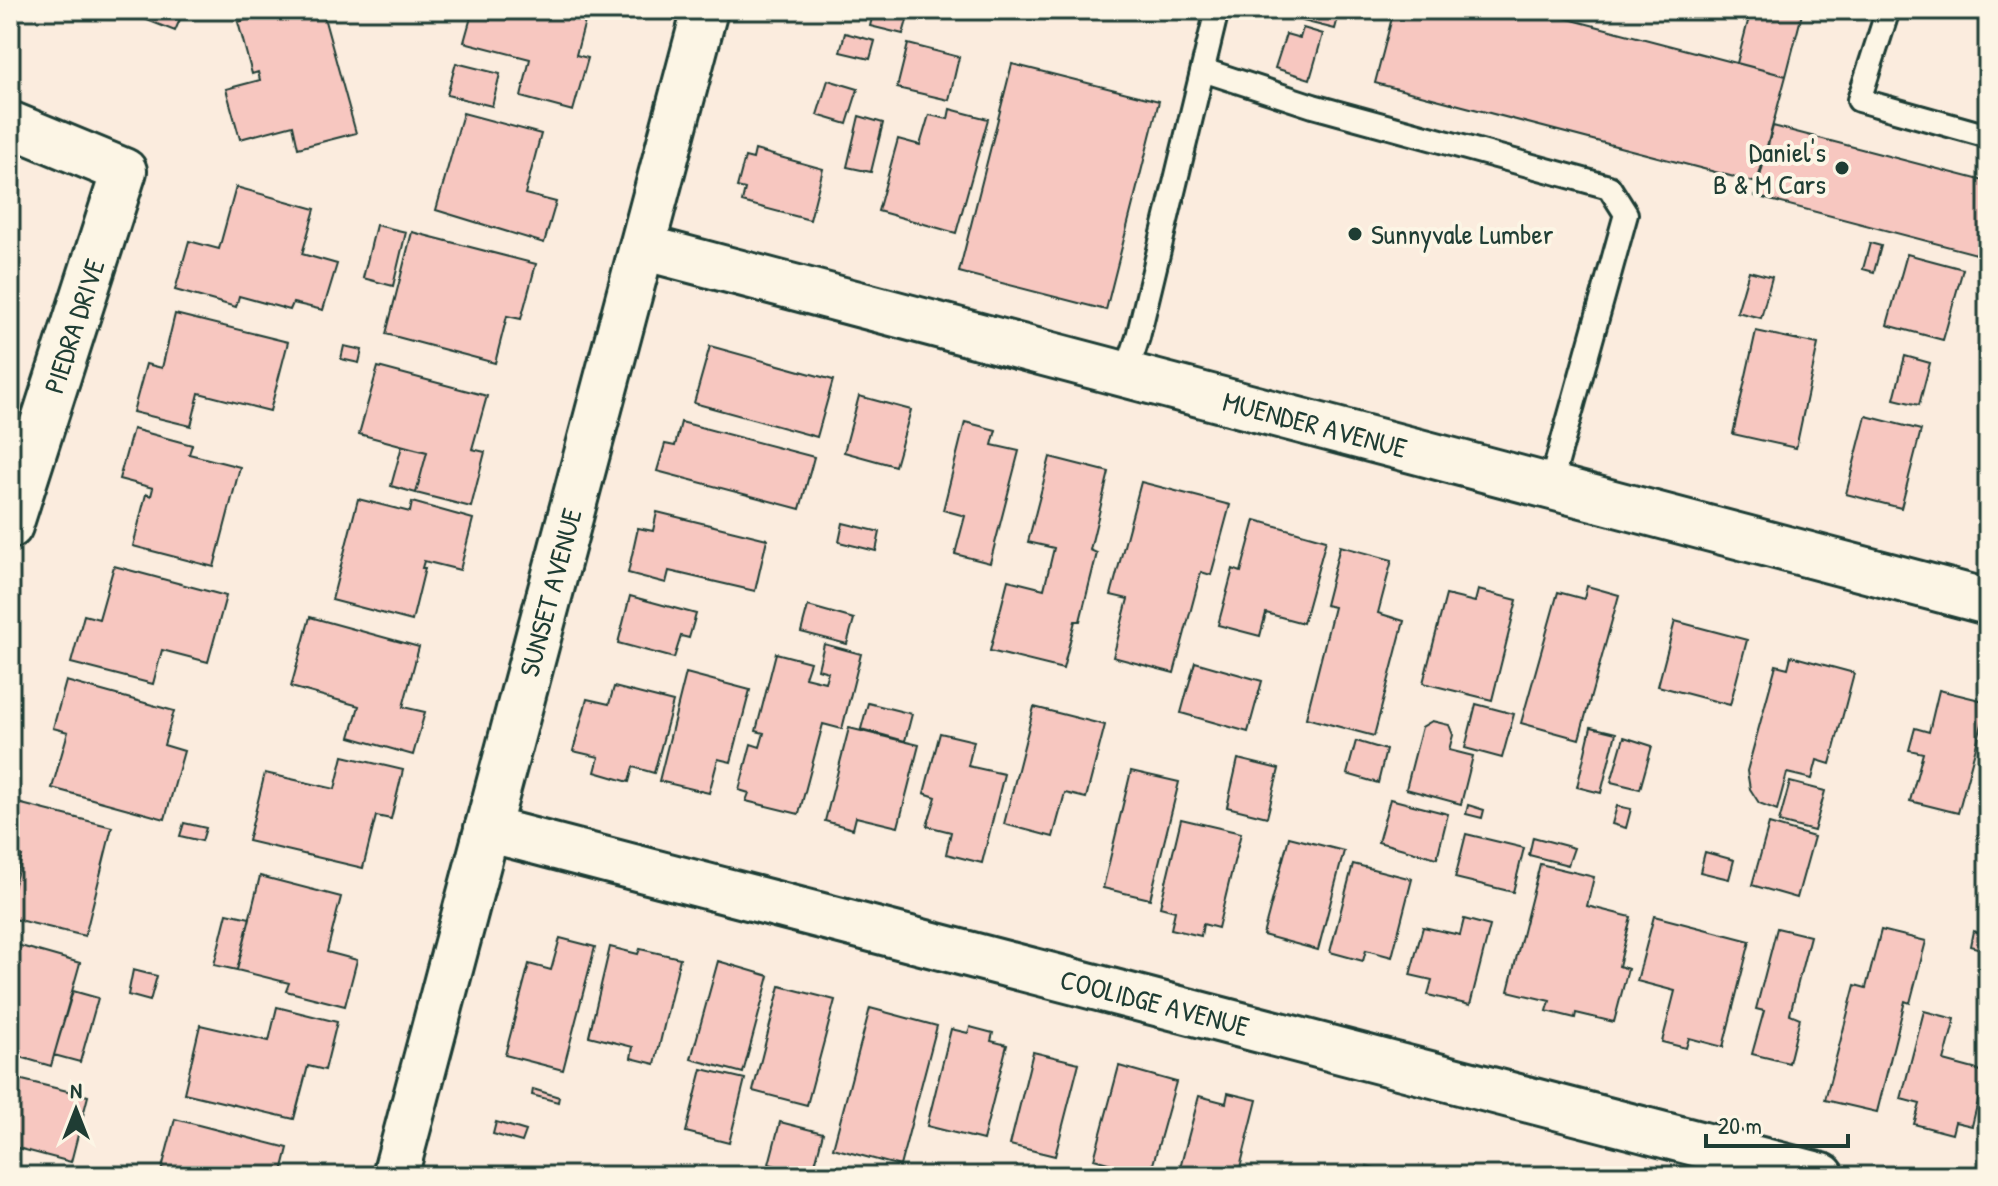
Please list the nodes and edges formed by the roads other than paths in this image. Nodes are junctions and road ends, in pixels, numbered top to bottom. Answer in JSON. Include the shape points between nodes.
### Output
{"nodes":[{"id":1,"x":705,"y":10,"type":"edge"},
{"id":2,"x":1217,"y":10,"type":"edge"},
{"id":3,"x":1888,"y":10,"type":"edge"},
{"id":4,"x":1203,"y":70,"type":"junction"},
{"id":5,"x":10,"y":124,"type":"edge"},
{"id":6,"x":1988,"y":136,"type":"edge"},
{"id":7,"x":642,"y":247,"type":"junction"},
{"id":8,"x":1126,"y":374,"type":"junction"},
{"id":9,"x":1550,"y":487,"type":"junction"},
{"id":10,"x":10,"y":526,"type":"edge"},
{"id":11,"x":1988,"y":602,"type":"edge"},
{"id":12,"x":487,"y":829,"type":"junction"},
{"id":13,"x":395,"y":1176,"type":"edge"},
{"id":14,"x":1822,"y":1176,"type":"edge"}],
"edges":[{"from":1,"to":7,"type":"street","name":"SUNSET AVENUE"},
{"from":2,"to":4,"type":"lane"},
{"from":3,"to":6,"type":"lane","via":[[1859,100]]},
{"from":4,"to":8,"type":"lane"},
{"from":4,"to":9,"type":"lane","via":[[1313,106],[1609,187],[1626,214]]},
{"from":5,"to":10,"type":"street","name":"PIEDRA DRIVE","via":[[124,171]]},
{"from":7,"to":8,"type":"street","name":"MUENDER AVENUE"},
{"from":7,"to":12,"type":"street","name":"SUNSET AVENUE"},
{"from":8,"to":9,"type":"street","name":"MUENDER AVENUE"},
{"from":9,"to":11,"type":"street","name":"MUENDER AVENUE"},
{"from":12,"to":13,"type":"street","name":"SUNSET AVENUE"},
{"from":12,"to":14,"type":"street","name":"COOLIDGE AVENUE"}]}
